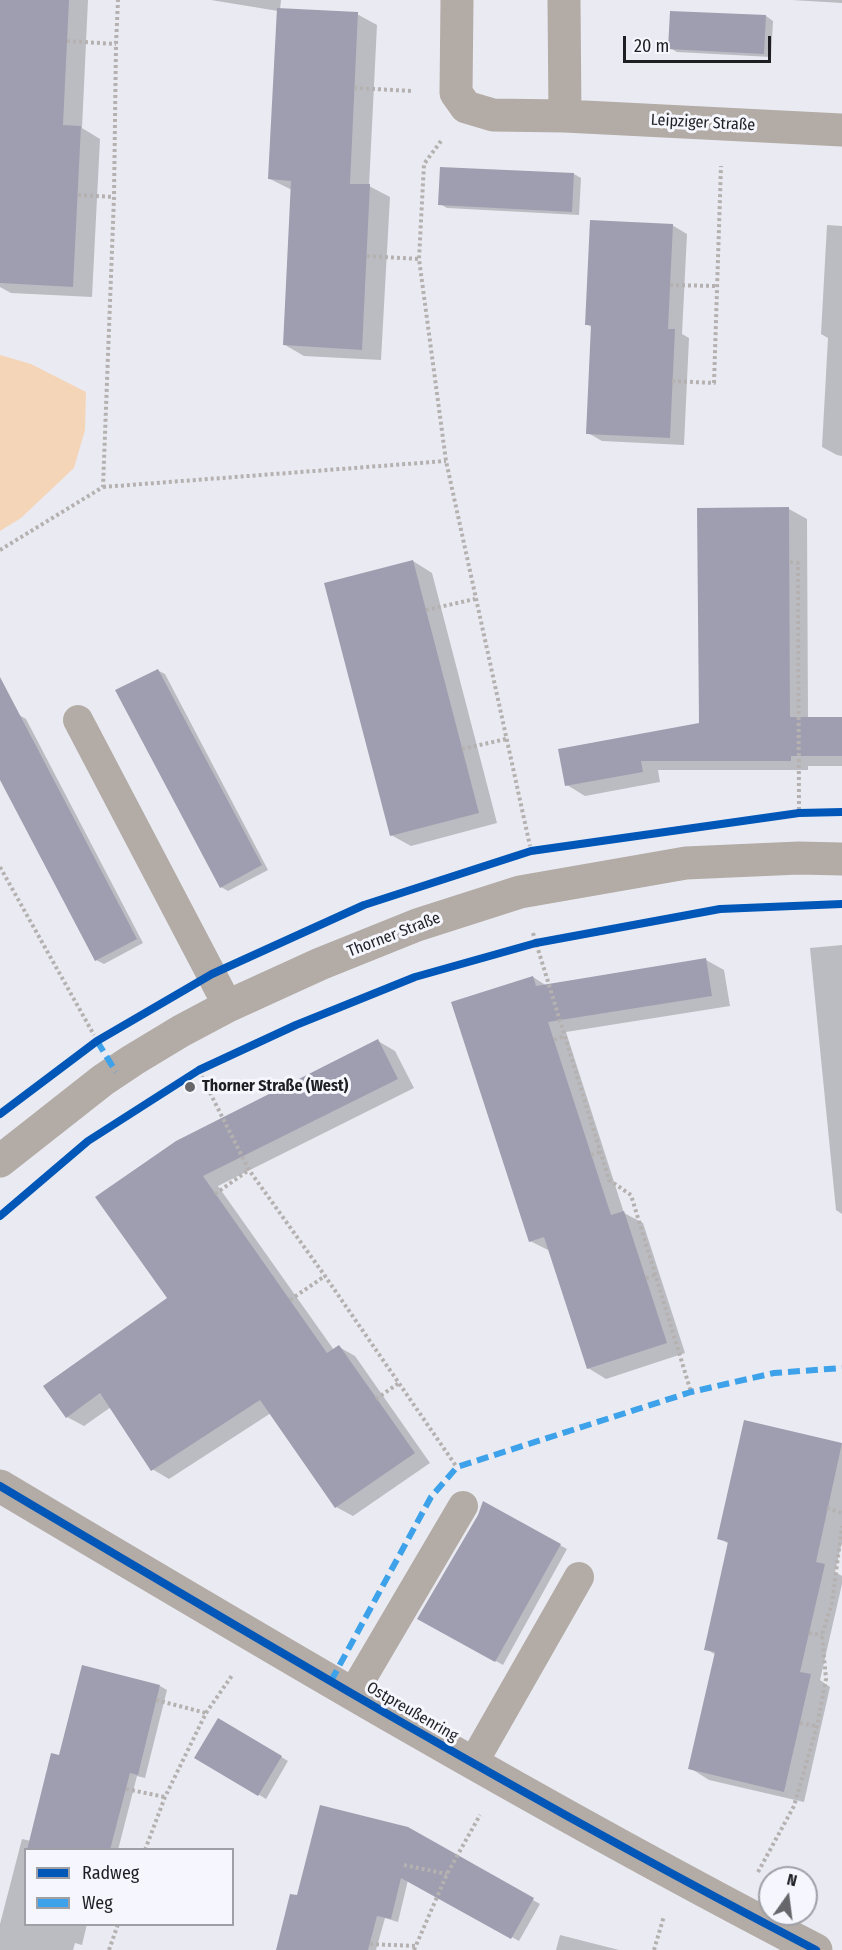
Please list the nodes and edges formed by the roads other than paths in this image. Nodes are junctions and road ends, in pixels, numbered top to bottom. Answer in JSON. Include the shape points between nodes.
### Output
{"nodes":[{"id":1,"x":457,"y":0,"type":"edge"},
{"id":2,"x":564,"y":0,"type":"edge"},
{"id":3,"x":565,"y":116,"type":"junction"},
{"id":4,"x":842,"y":130,"type":"edge"},
{"id":5,"x":78,"y":720,"type":"dead end"},
{"id":6,"x":842,"y":859,"type":"edge"},
{"id":7,"x":228,"y":1006,"type":"junction"},
{"id":8,"x":0,"y":1161,"type":"edge"},
{"id":9,"x":0,"y":1486,"type":"edge"},
{"id":10,"x":464,"y":1506,"type":"dead end"},
{"id":11,"x":579,"y":1577,"type":"dead end"},
{"id":12,"x":353,"y":1693,"type":"junction"},
{"id":13,"x":487,"y":1770,"type":"junction"},
{"id":14,"x":816,"y":1950,"type":"edge"}],
"edges":[{"from":1,"to":3,"type":"street","name":"Leipziger Straße","via":[[461,100],[493,115]]},
{"from":2,"to":3,"type":"street"},
{"from":3,"to":4,"type":"street","name":"Leipziger Straße"},
{"from":5,"to":7,"type":"lane"},
{"from":6,"to":7,"type":"street","name":"Thorner Straße","via":[[686,863],[530,890],[417,925],[320,963]]},
{"from":7,"to":8,"type":"street","name":"Thorner Straße","via":[[133,1060]]},
{"from":9,"to":12,"type":"street","name":"Ostpreußenring"},
{"from":10,"to":12,"type":"lane"},
{"from":11,"to":13,"type":"lane"},
{"from":12,"to":13,"type":"street","name":"Ostpreußenring"},
{"from":13,"to":14,"type":"street","name":"Ostpreußenring"}]}
